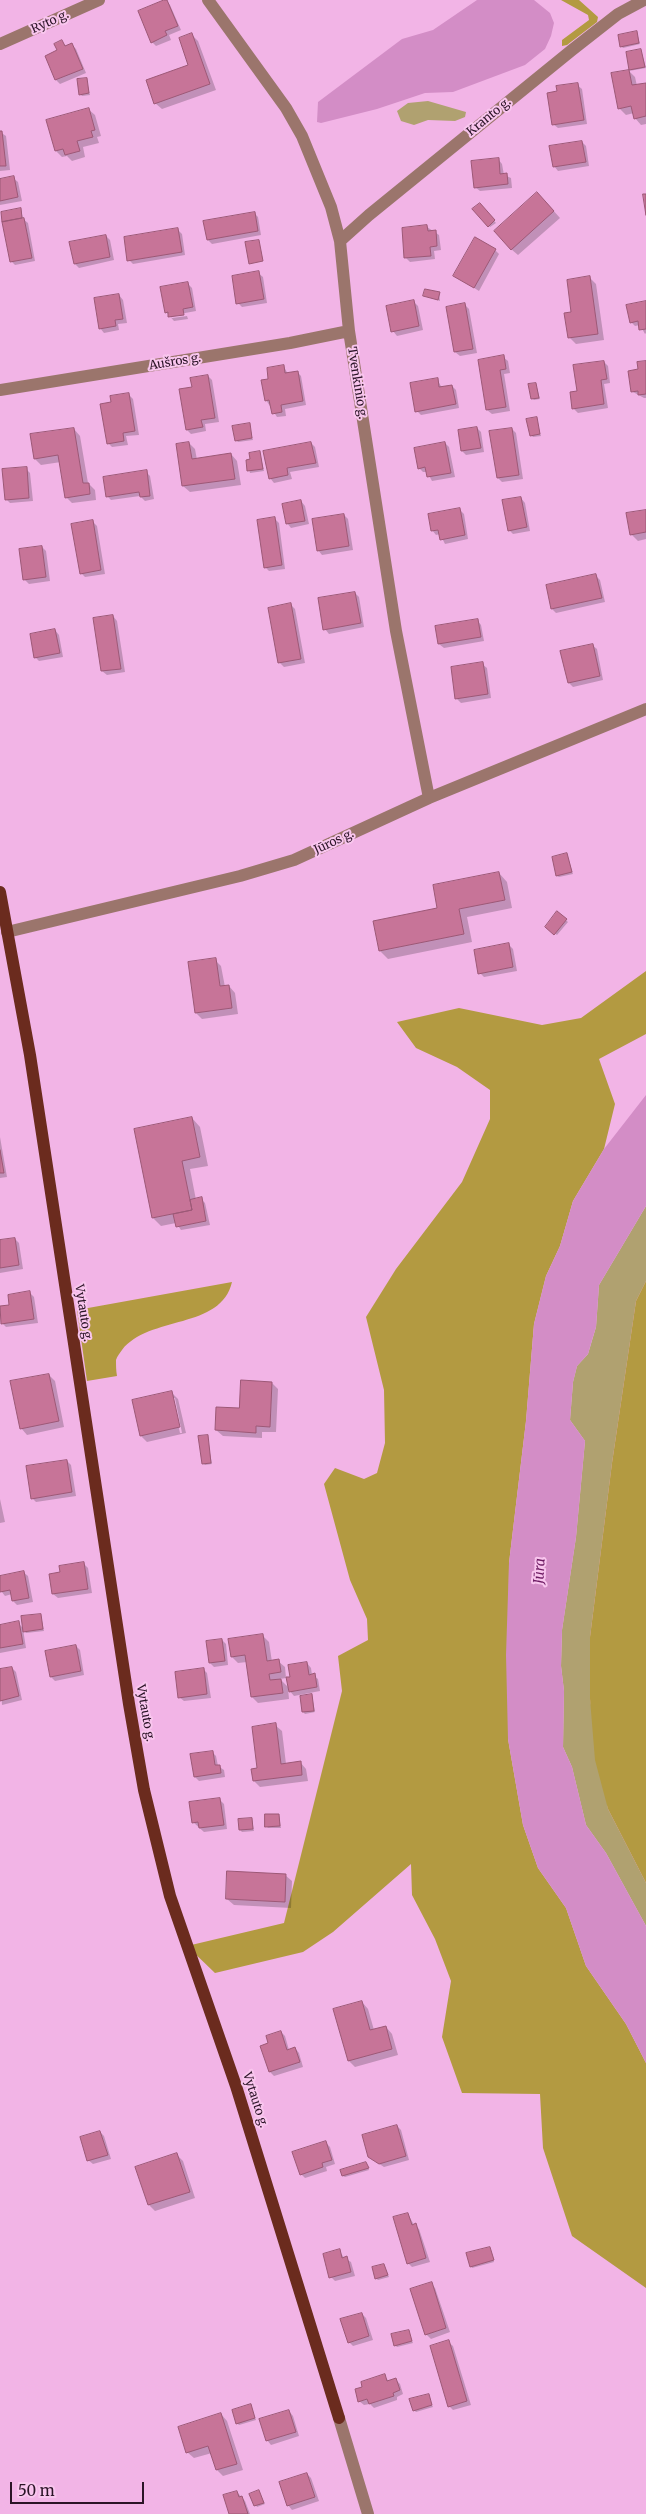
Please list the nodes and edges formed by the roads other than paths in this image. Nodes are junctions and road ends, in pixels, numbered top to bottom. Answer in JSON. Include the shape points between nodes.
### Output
{"nodes":[{"id":1,"x":99,"y":0,"type":"edge"},
{"id":2,"x":208,"y":0,"type":"edge"},
{"id":3,"x":644,"y":0,"type":"edge"},
{"id":4,"x":0,"y":44,"type":"edge"},
{"id":5,"x":340,"y":241,"type":"junction"},
{"id":6,"x":349,"y":331,"type":"junction"},
{"id":7,"x":0,"y":390,"type":"edge"},
{"id":8,"x":646,"y":709,"type":"edge"},
{"id":9,"x":429,"y":798,"type":"junction"},
{"id":10,"x":0,"y":892,"type":"edge"},
{"id":11,"x":7,"y":932,"type":"junction"},
{"id":12,"x":339,"y":2418,"type":"joint"},
{"id":13,"x":368,"y":2514,"type":"edge"}],
"edges":[{"from":1,"to":4,"type":"street","name":"Ryto g."},
{"from":2,"to":5,"type":"street","name":"Tvenkinio g.","via":[[286,108],[302,136],[331,207]]},
{"from":3,"to":5,"type":"street","name":"Kranto g.","via":[[618,14],[572,50]]},
{"from":5,"to":6,"type":"street","name":"Tvenkinio g."},
{"from":6,"to":7,"type":"street","name":"Aušros g."},
{"from":6,"to":9,"type":"street","name":"Tvenkinio g.","via":[[396,631]]},
{"from":8,"to":9,"type":"street","name":"Jūros g."},
{"from":9,"to":11,"type":"street","name":"Jūros g.","via":[[309,854],[268,869]]},
{"from":10,"to":11,"type":"main road","name":"Vytauto g."},
{"from":11,"to":12,"type":"main road","name":"Vytauto g.","via":[[30,1055],[128,1704],[144,1790],[170,1896],[236,2086]]},
{"from":12,"to":13,"type":"street","name":"Vytauto g."}]}
